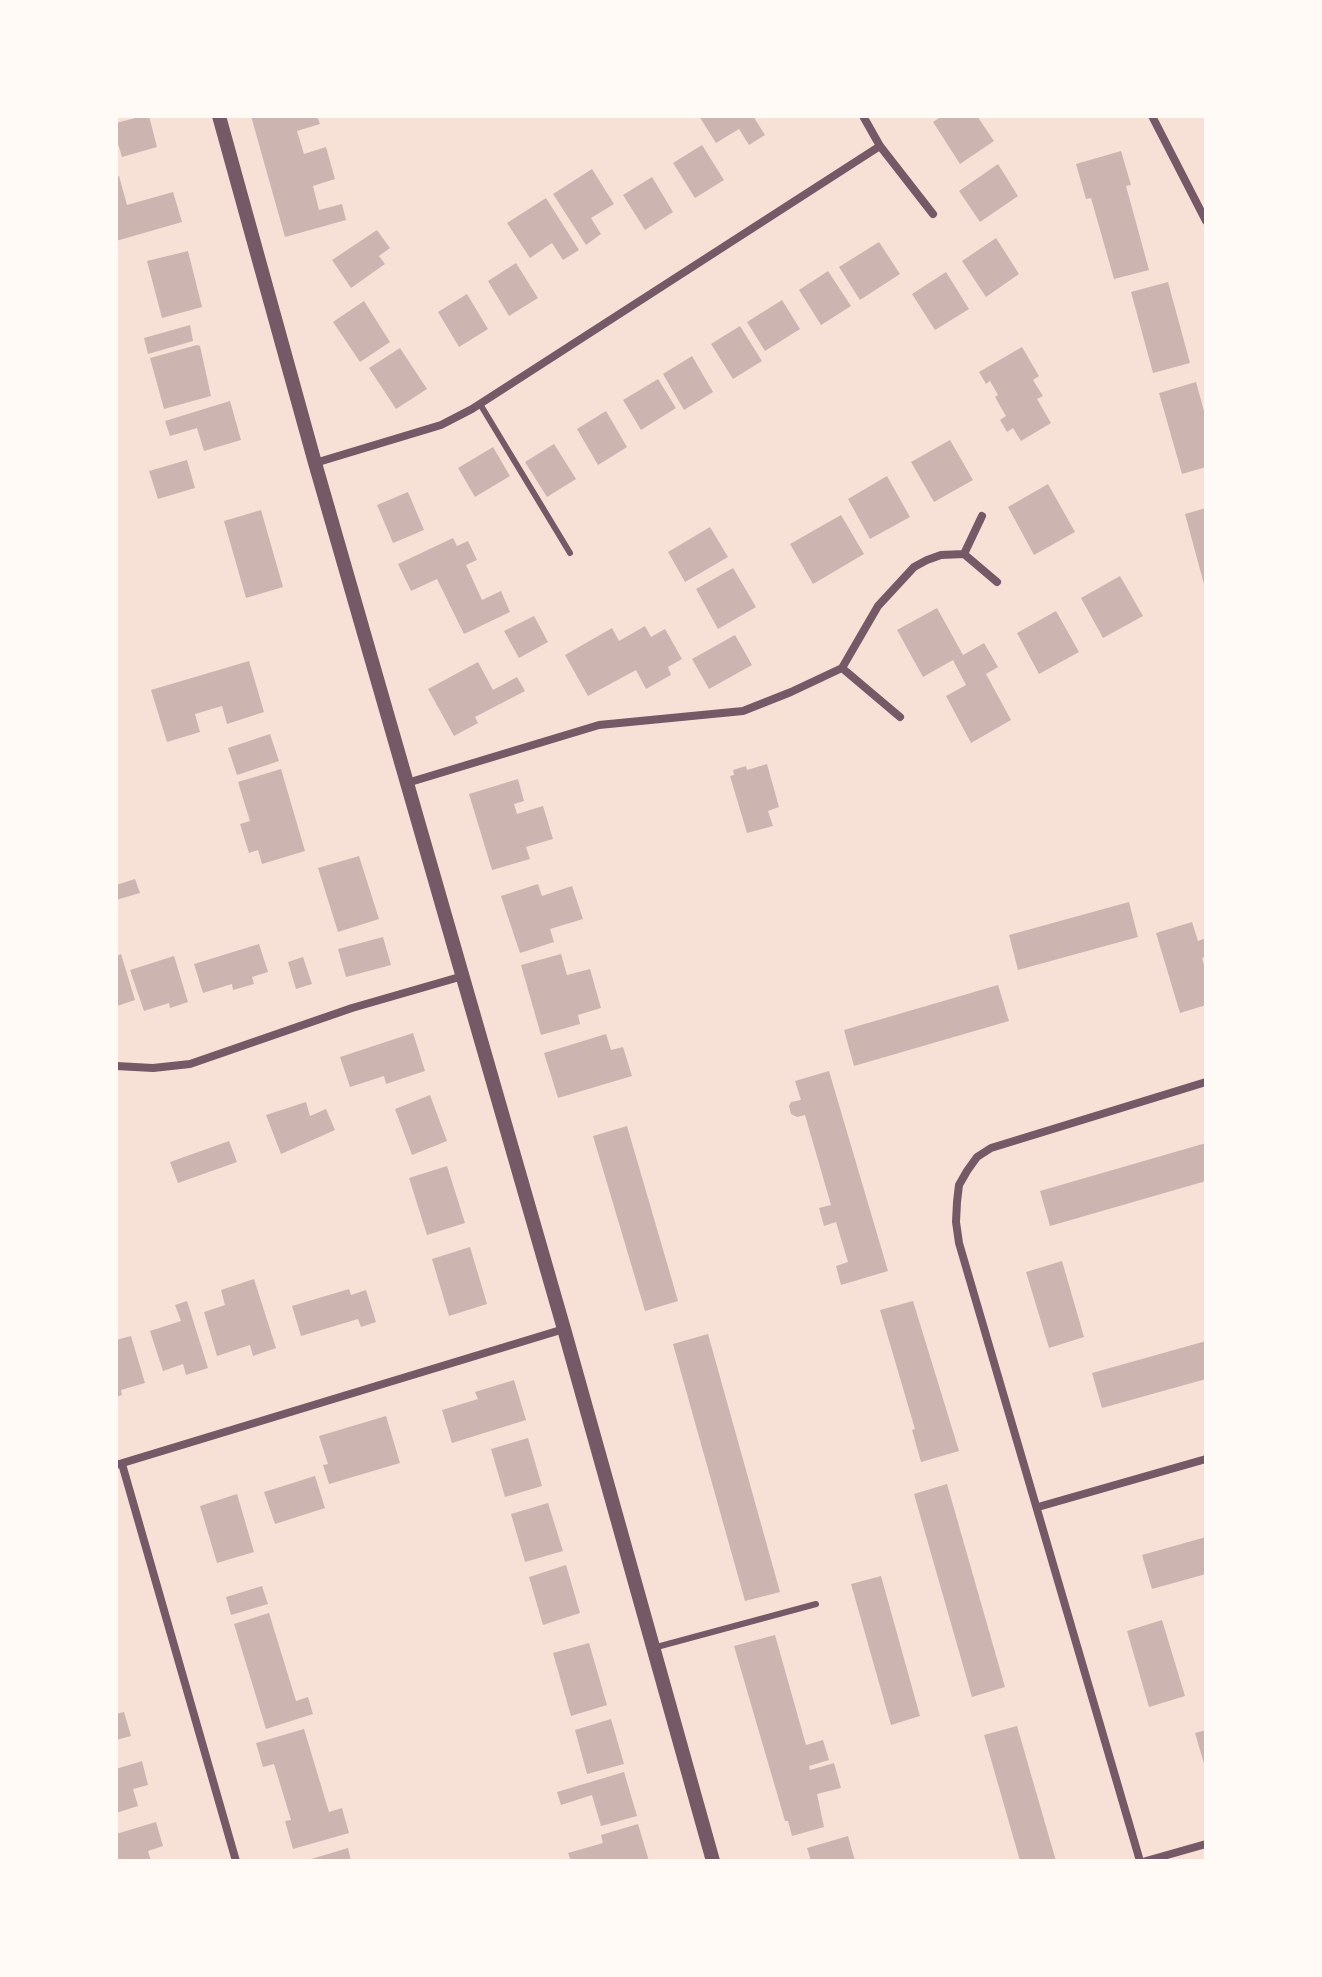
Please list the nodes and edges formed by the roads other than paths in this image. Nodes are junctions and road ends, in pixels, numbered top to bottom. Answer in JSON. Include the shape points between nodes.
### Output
{"nodes":[{"id":1,"x":219,"y":116,"type":"edge"},
{"id":2,"x":863,"y":116,"type":"edge"},
{"id":3,"x":1152,"y":116,"type":"edge"},
{"id":4,"x":880,"y":146,"type":"junction"},
{"id":5,"x":933,"y":214,"type":"dead end"},
{"id":6,"x":1206,"y":221,"type":"edge"},
{"id":7,"x":480,"y":404,"type":"junction"},
{"id":8,"x":315,"y":463,"type":"junction"},
{"id":9,"x":982,"y":516,"type":"dead end"},
{"id":10,"x":570,"y":553,"type":"dead end"},
{"id":11,"x":964,"y":554,"type":"junction"},
{"id":12,"x":997,"y":582,"type":"dead end"},
{"id":13,"x":842,"y":668,"type":"junction"},
{"id":14,"x":900,"y":717,"type":"dead end"},
{"id":15,"x":407,"y":783,"type":"junction"},
{"id":16,"x":463,"y":976,"type":"junction"},
{"id":17,"x":116,"y":1066,"type":"edge"},
{"id":18,"x":1206,"y":1082,"type":"edge"},
{"id":19,"x":564,"y":1329,"type":"junction"},
{"id":20,"x":1206,"y":1459,"type":"edge"},
{"id":21,"x":119,"y":1465,"type":"edge"},
{"id":22,"x":1038,"y":1507,"type":"junction"},
{"id":23,"x":816,"y":1604,"type":"dead end"},
{"id":24,"x":653,"y":1648,"type":"junction"},
{"id":25,"x":1206,"y":1844,"type":"edge"},
{"id":26,"x":236,"y":1861,"type":"edge"},
{"id":27,"x":713,"y":1861,"type":"edge"},
{"id":28,"x":1140,"y":1861,"type":"edge"},
{"id":29,"x":1146,"y":1861,"type":"edge"}],
"edges":[{"from":1,"to":8,"type":"street"},
{"from":2,"to":4,"type":"street"},
{"from":3,"to":6,"type":"street"},
{"from":4,"to":5,"type":"street"},
{"from":4,"to":7,"type":"street"},
{"from":7,"to":8,"type":"street","via":[[441,425]]},
{"from":7,"to":10,"type":"lane"},
{"from":8,"to":15,"type":"street"},
{"from":9,"to":11,"type":"street"},
{"from":11,"to":12,"type":"street"},
{"from":11,"to":13,"type":"street","via":[[941,555],[914,567],[878,606]]},
{"from":13,"to":14,"type":"street"},
{"from":13,"to":15,"type":"street","via":[[743,711],[599,725]]},
{"from":15,"to":16,"type":"street"},
{"from":16,"to":17,"type":"street","via":[[190,1064]]},
{"from":16,"to":19,"type":"street"},
{"from":18,"to":22,"type":"street","via":[[991,1148],[977,1157],[959,1185],[959,1243]]},
{"from":19,"to":21,"type":"street"},
{"from":19,"to":24,"type":"street"},
{"from":20,"to":22,"type":"street"},
{"from":21,"to":26,"type":"street"},
{"from":22,"to":28,"type":"street"},
{"from":23,"to":24,"type":"lane"},
{"from":24,"to":27,"type":"street"},
{"from":25,"to":29,"type":"street"}]}
